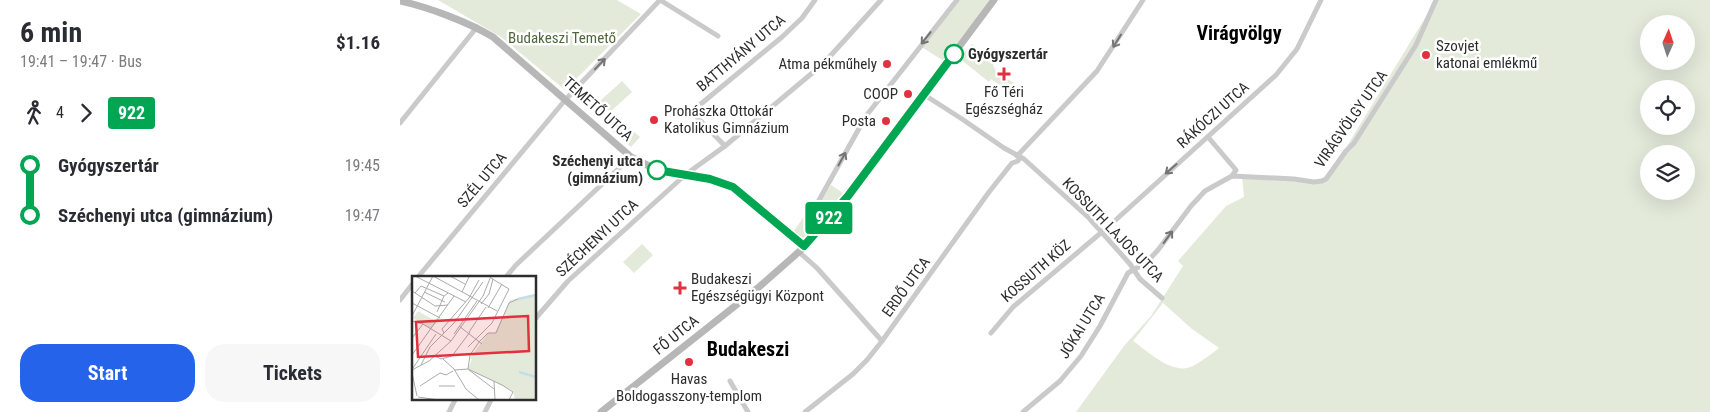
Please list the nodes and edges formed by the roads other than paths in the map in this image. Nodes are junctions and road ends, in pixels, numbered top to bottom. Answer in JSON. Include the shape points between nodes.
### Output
{"nodes":[{"id":1,"x":660,"y":0,"type":"edge"},
{"id":2,"x":814,"y":0,"type":"edge"},
{"id":3,"x":881,"y":0,"type":"edge"},
{"id":4,"x":957,"y":0,"type":"edge"},
{"id":5,"x":994,"y":0,"type":"edge"},
{"id":6,"x":1143,"y":0,"type":"edge"},
{"id":7,"x":1321,"y":0,"type":"edge"},
{"id":8,"x":1436,"y":0,"type":"edge"},
{"id":9,"x":400,"y":1,"type":"edge"},
{"id":10,"x":477,"y":28,"type":"junction"},
{"id":11,"x":718,"y":36,"type":"dead end"},
{"id":12,"x":922,"y":94,"type":"junction"},
{"id":13,"x":566,"y":99,"type":"junction"},
{"id":14,"x":400,"y":123,"type":"edge"},
{"id":15,"x":1208,"y":137,"type":"junction"},
{"id":16,"x":725,"y":146,"type":"junction"},
{"id":17,"x":1017,"y":155,"type":"junction"},
{"id":18,"x":631,"y":157,"type":"junction"},
{"id":19,"x":685,"y":175,"type":"junction"},
{"id":20,"x":1232,"y":176,"type":"junction"},
{"id":21,"x":818,"y":202,"type":"dead end"},
{"id":22,"x":1102,"y":232,"type":"junction"},
{"id":23,"x":802,"y":249,"type":"junction"},
{"id":24,"x":1133,"y":269,"type":"junction"},
{"id":25,"x":419,"y":276,"type":"edge"},
{"id":26,"x":507,"y":276,"type":"edge"},
{"id":27,"x":412,"y":285,"type":"edge"},
{"id":28,"x":1162,"y":298,"type":"dead end"},
{"id":29,"x":400,"y":300,"type":"edge"},
{"id":30,"x":536,"y":318,"type":"edge"},
{"id":31,"x":991,"y":333,"type":"dead end"},
{"id":32,"x":882,"y":341,"type":"junction"},
{"id":33,"x":730,"y":381,"type":"dead end"},
{"id":34,"x":455,"y":400,"type":"edge"},
{"id":35,"x":491,"y":400,"type":"edge"},
{"id":36,"x":603,"y":411,"type":"edge"},
{"id":37,"x":449,"y":412,"type":"edge"},
{"id":38,"x":485,"y":412,"type":"edge"},
{"id":39,"x":748,"y":412,"type":"edge"},
{"id":40,"x":805,"y":412,"type":"edge"},
{"id":41,"x":1023,"y":412,"type":"edge"}],
"edges":[{"from":1,"to":11,"type":"street"},
{"from":13,"to":1,"type":"street","name":"SZÉL UTCA","one_way":true},
{"from":2,"to":16,"type":"street","name":"BATTHYÁNY UTCA","via":[[802,18],[782,37],[696,108],[694,114]]},
{"from":3,"to":16,"type":"street","name":"SZÉCHENYI UTCA","via":[[822,64]]},
{"from":4,"to":21,"type":"street","via":[[866,116]]},
{"from":5,"to":12,"type":"main road","name":"FŐ UTCA"},
{"from":6,"to":17,"type":"street","one_way":true,"via":[[1097,71]]},
{"from":7,"to":15,"type":"street","name":"RÁKÓCZI UTCA","via":[[1301,43],[1284,68]]},
{"from":8,"to":20,"type":"street","name":"VIRÁGVÖLGY UTCA","via":[[1416,45],[1354,143],[1326,179],[1314,182]]},
{"from":9,"to":10,"type":"main road","name":"TEMETŐ UTCA"},
{"from":10,"to":13,"type":"main road","name":"TEMETŐ UTCA","via":[[506,47]]},
{"from":10,"to":14,"type":"street"},
{"from":12,"to":17,"type":"street","name":"KOSSUTH LAJOS UTCA"},
{"from":12,"to":23,"type":"main road","name":"FŐ UTCA","via":[[848,196]]},
{"from":13,"to":18,"type":"main road","name":"TEMETŐ UTCA"},
{"from":13,"to":25,"type":"street","name":"SZÉL UTCA"},
{"from":15,"to":20,"type":"street","via":[[1236,170]]},
{"from":15,"to":22,"type":"street","name":"RÁKÓCZI UTCA","one_way":true},
{"from":16,"to":19,"type":"street","name":"SZÉCHENYI UTCA"},
{"from":17,"to":22,"type":"street","name":"KOSSUTH LAJOS UTCA"},
{"from":17,"to":32,"type":"street","name":"ERDŐ UTCA","via":[[1011,158],[1012,163]]},
{"from":18,"to":19,"type":"main road","name":"TEMETŐ UTCA","via":[[657,170]]},
{"from":18,"to":26,"type":"street"},
{"from":19,"to":23,"type":"main road","name":"TEMETŐ UTCA","via":[[733,187]]},
{"from":19,"to":30,"type":"street","name":"SZÉCHENYI UTCA","via":[[568,281]]},
{"from":24,"to":20,"type":"street","one_way":true,"via":[[1143,266],[1158,250],[1205,191]]},
{"from":22,"to":24,"type":"street","name":"KOSSUTH LAJOS UTCA"},
{"from":22,"to":31,"type":"street","name":"KOSSUTH KÖZ","via":[[1013,307]]},
{"from":23,"to":32,"type":"street"},
{"from":23,"to":36,"type":"main road","name":"FŐ UTCA"},
{"from":24,"to":28,"type":"street","name":"KOSSUTH LAJOS UTCA"},
{"from":24,"to":41,"type":"street","name":"JÓKAI UTCA","via":[[1081,356],[1060,381]]},
{"from":27,"to":29,"type":"street"},
{"from":32,"to":40,"type":"street","name":"ERDŐ UTCA","via":[[853,374]]},
{"from":33,"to":39,"type":"street"},
{"from":34,"to":37,"type":"street"},
{"from":35,"to":38,"type":"street"}]}
